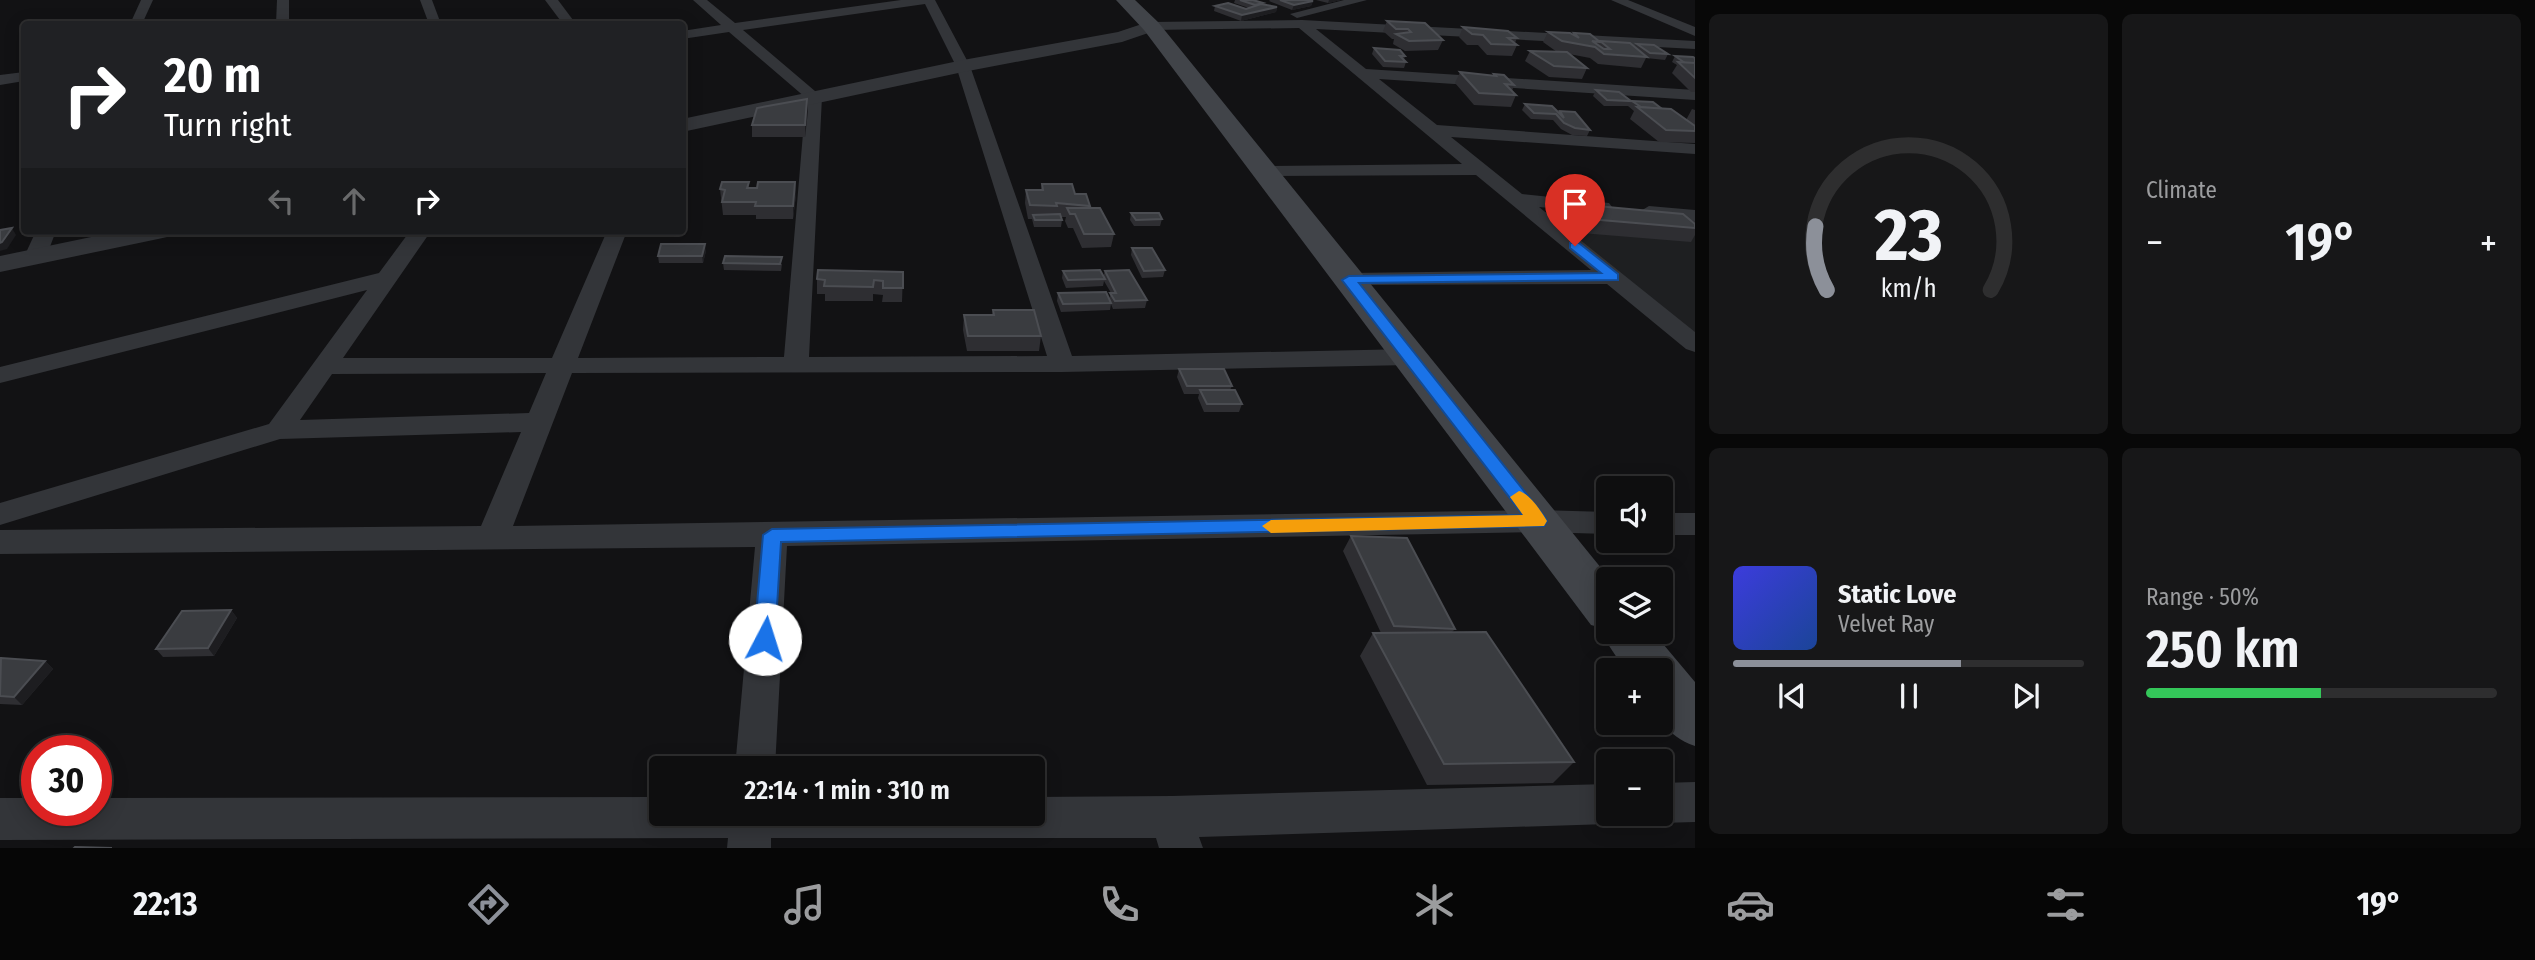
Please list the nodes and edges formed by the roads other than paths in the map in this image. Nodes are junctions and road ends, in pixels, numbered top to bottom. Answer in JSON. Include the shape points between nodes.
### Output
{"nodes":[{"id":1,"x":147,"y":0,"type":"edge"},
{"id":2,"x":283,"y":0,"type":"edge"},
{"id":3,"x":426,"y":0,"type":"edge"},
{"id":4,"x":551,"y":0,"type":"edge"},
{"id":5,"x":699,"y":0,"type":"edge"},
{"id":6,"x":929,"y":0,"type":"edge"},
{"id":7,"x":1125,"y":0,"type":"edge"},
{"id":8,"x":1306,"y":0,"type":"edge"},
{"id":9,"x":1361,"y":0,"type":"edge"},
{"id":10,"x":1616,"y":0,"type":"edge"},
{"id":11,"x":1327,"y":7,"type":"junction"},
{"id":12,"x":137,"y":21,"type":"edge"},
{"id":13,"x":282,"y":21,"type":"edge"},
{"id":14,"x":434,"y":21,"type":"edge"},
{"id":15,"x":568,"y":21,"type":"edge"},
{"id":16,"x":1250,"y":24,"type":"junction"},
{"id":17,"x":1302,"y":24,"type":"junction"},
{"id":18,"x":1151,"y":26,"type":"junction"},
{"id":19,"x":733,"y":28,"type":"junction"},
{"id":20,"x":1695,"y":32,"type":"edge"},
{"id":21,"x":686,"y":34,"type":"edge"},
{"id":22,"x":1695,"y":45,"type":"edge"},
{"id":23,"x":963,"y":66,"type":"junction"},
{"id":24,"x":1362,"y":73,"type":"junction"},
{"id":25,"x":21,"y":77,"type":"edge"},
{"id":26,"x":0,"y":80,"type":"edge"},
{"id":27,"x":1695,"y":95,"type":"edge"},
{"id":28,"x":814,"y":97,"type":"junction"},
{"id":29,"x":686,"y":125,"type":"edge"},
{"id":30,"x":1432,"y":130,"type":"junction"},
{"id":31,"x":1695,"y":149,"type":"edge"},
{"id":32,"x":1480,"y":169,"type":"junction"},
{"id":33,"x":1265,"y":172,"type":"junction"},
{"id":34,"x":1517,"y":199,"type":"junction"},
{"id":35,"x":1695,"y":216,"type":"edge"},
{"id":36,"x":44,"y":235,"type":"edge"},
{"id":37,"x":139,"y":235,"type":"edge"},
{"id":38,"x":418,"y":235,"type":"edge"},
{"id":39,"x":615,"y":235,"type":"edge"},
{"id":40,"x":34,"y":257,"type":"junction"},
{"id":41,"x":0,"y":264,"type":"edge"},
{"id":42,"x":1613,"y":277,"type":"junction"},
{"id":43,"x":388,"y":278,"type":"junction"},
{"id":44,"x":1349,"y":280,"type":"junction"},
{"id":45,"x":1695,"y":344,"type":"edge"},
{"id":46,"x":1410,"y":358,"type":"junction"},
{"id":47,"x":1062,"y":364,"type":"junction"},
{"id":48,"x":563,"y":365,"type":"junction"},
{"id":49,"x":796,"y":365,"type":"junction"},
{"id":50,"x":325,"y":366,"type":"junction"},
{"id":51,"x":0,"y":375,"type":"edge"},
{"id":52,"x":540,"y":422,"type":"junction"},
{"id":53,"x":279,"y":430,"type":"junction"},
{"id":54,"x":0,"y":514,"type":"edge"},
{"id":55,"x":1538,"y":521,"type":"junction"},
{"id":56,"x":1596,"y":523,"type":"edge"},
{"id":57,"x":1673,"y":524,"type":"edge"},
{"id":58,"x":1695,"y":524,"type":"edge"},
{"id":59,"x":772,"y":535,"type":"junction"},
{"id":60,"x":492,"y":537,"type":"junction"},
{"id":61,"x":0,"y":542,"type":"edge"},
{"id":62,"x":1596,"y":596,"type":"edge"},
{"id":63,"x":1633,"y":644,"type":"edge"},
{"id":64,"x":1645,"y":658,"type":"edge"},
{"id":65,"x":1673,"y":694,"type":"edge"},
{"id":66,"x":1695,"y":722,"type":"edge"},
{"id":67,"x":756,"y":756,"type":"edge"},
{"id":68,"x":1695,"y":802,"type":"edge"},
{"id":69,"x":1673,"y":803,"type":"edge"},
{"id":70,"x":1596,"y":805,"type":"edge"},
{"id":71,"x":0,"y":818,"type":"edge"},
{"id":72,"x":649,"y":825,"type":"edge"},
{"id":73,"x":751,"y":826,"type":"edge"},
{"id":74,"x":1177,"y":832,"type":"edge"}],
"edges":[{"from":1,"to":12,"type":"street"},
{"from":2,"to":13,"type":"street"},
{"from":3,"to":14,"type":"street"},
{"from":4,"to":15,"type":"street"},
{"from":5,"to":19,"type":"street"},
{"from":6,"to":19,"type":"street"},
{"from":6,"to":23,"type":"street"},
{"from":7,"to":18,"type":"main road"},
{"from":8,"to":11,"type":"street"},
{"from":9,"to":11,"type":"street"},
{"from":10,"to":20,"type":"street"},
{"from":11,"to":16,"type":"street"},
{"from":16,"to":17,"type":"street"},
{"from":16,"to":18,"type":"street"},
{"from":17,"to":22,"type":"street"},
{"from":17,"to":24,"type":"street"},
{"from":18,"to":23,"type":"street","via":[[1122,37]]},
{"from":18,"to":33,"type":"main road"},
{"from":19,"to":21,"type":"street"},
{"from":19,"to":28,"type":"street"},
{"from":23,"to":28,"type":"street"},
{"from":23,"to":47,"type":"street"},
{"from":24,"to":27,"type":"street"},
{"from":24,"to":30,"type":"street"},
{"from":25,"to":26,"type":"street"},
{"from":28,"to":29,"type":"street"},
{"from":28,"to":49,"type":"street"},
{"from":30,"to":31,"type":"street"},
{"from":30,"to":32,"type":"street"},
{"from":32,"to":33,"type":"street"},
{"from":32,"to":34,"type":"street"},
{"from":33,"to":44,"type":"main road"},
{"from":34,"to":35,"type":"street"},
{"from":34,"to":42,"type":"street"},
{"from":36,"to":40,"type":"street"},
{"from":37,"to":40,"type":"street"},
{"from":38,"to":43,"type":"street"},
{"from":39,"to":48,"type":"street"},
{"from":40,"to":41,"type":"street"},
{"from":42,"to":44,"type":"street"},
{"from":42,"to":45,"type":"street"},
{"from":43,"to":50,"type":"street"},
{"from":43,"to":51,"type":"street"},
{"from":44,"to":46,"type":"main road"},
{"from":46,"to":47,"type":"street"},
{"from":46,"to":55,"type":"main road"},
{"from":47,"to":49,"type":"street"},
{"from":48,"to":49,"type":"street"},
{"from":48,"to":50,"type":"street"},
{"from":48,"to":52,"type":"street"},
{"from":50,"to":53,"type":"street"},
{"from":52,"to":53,"type":"street"},
{"from":52,"to":60,"type":"street"},
{"from":53,"to":54,"type":"street"},
{"from":55,"to":56,"type":"street"},
{"from":55,"to":59,"type":"street"},
{"from":55,"to":62,"type":"main road"},
{"from":57,"to":58,"type":"street"},
{"from":59,"to":60,"type":"street"},
{"from":59,"to":67,"type":"street"},
{"from":60,"to":61,"type":"street"},
{"from":63,"to":64,"type":"main road"},
{"from":65,"to":66,"type":"main road"},
{"from":68,"to":69,"type":"street"},
{"from":70,"to":74,"type":"street"},
{"from":71,"to":72,"type":"street"},
{"from":73,"to":74,"type":"street"}]}
